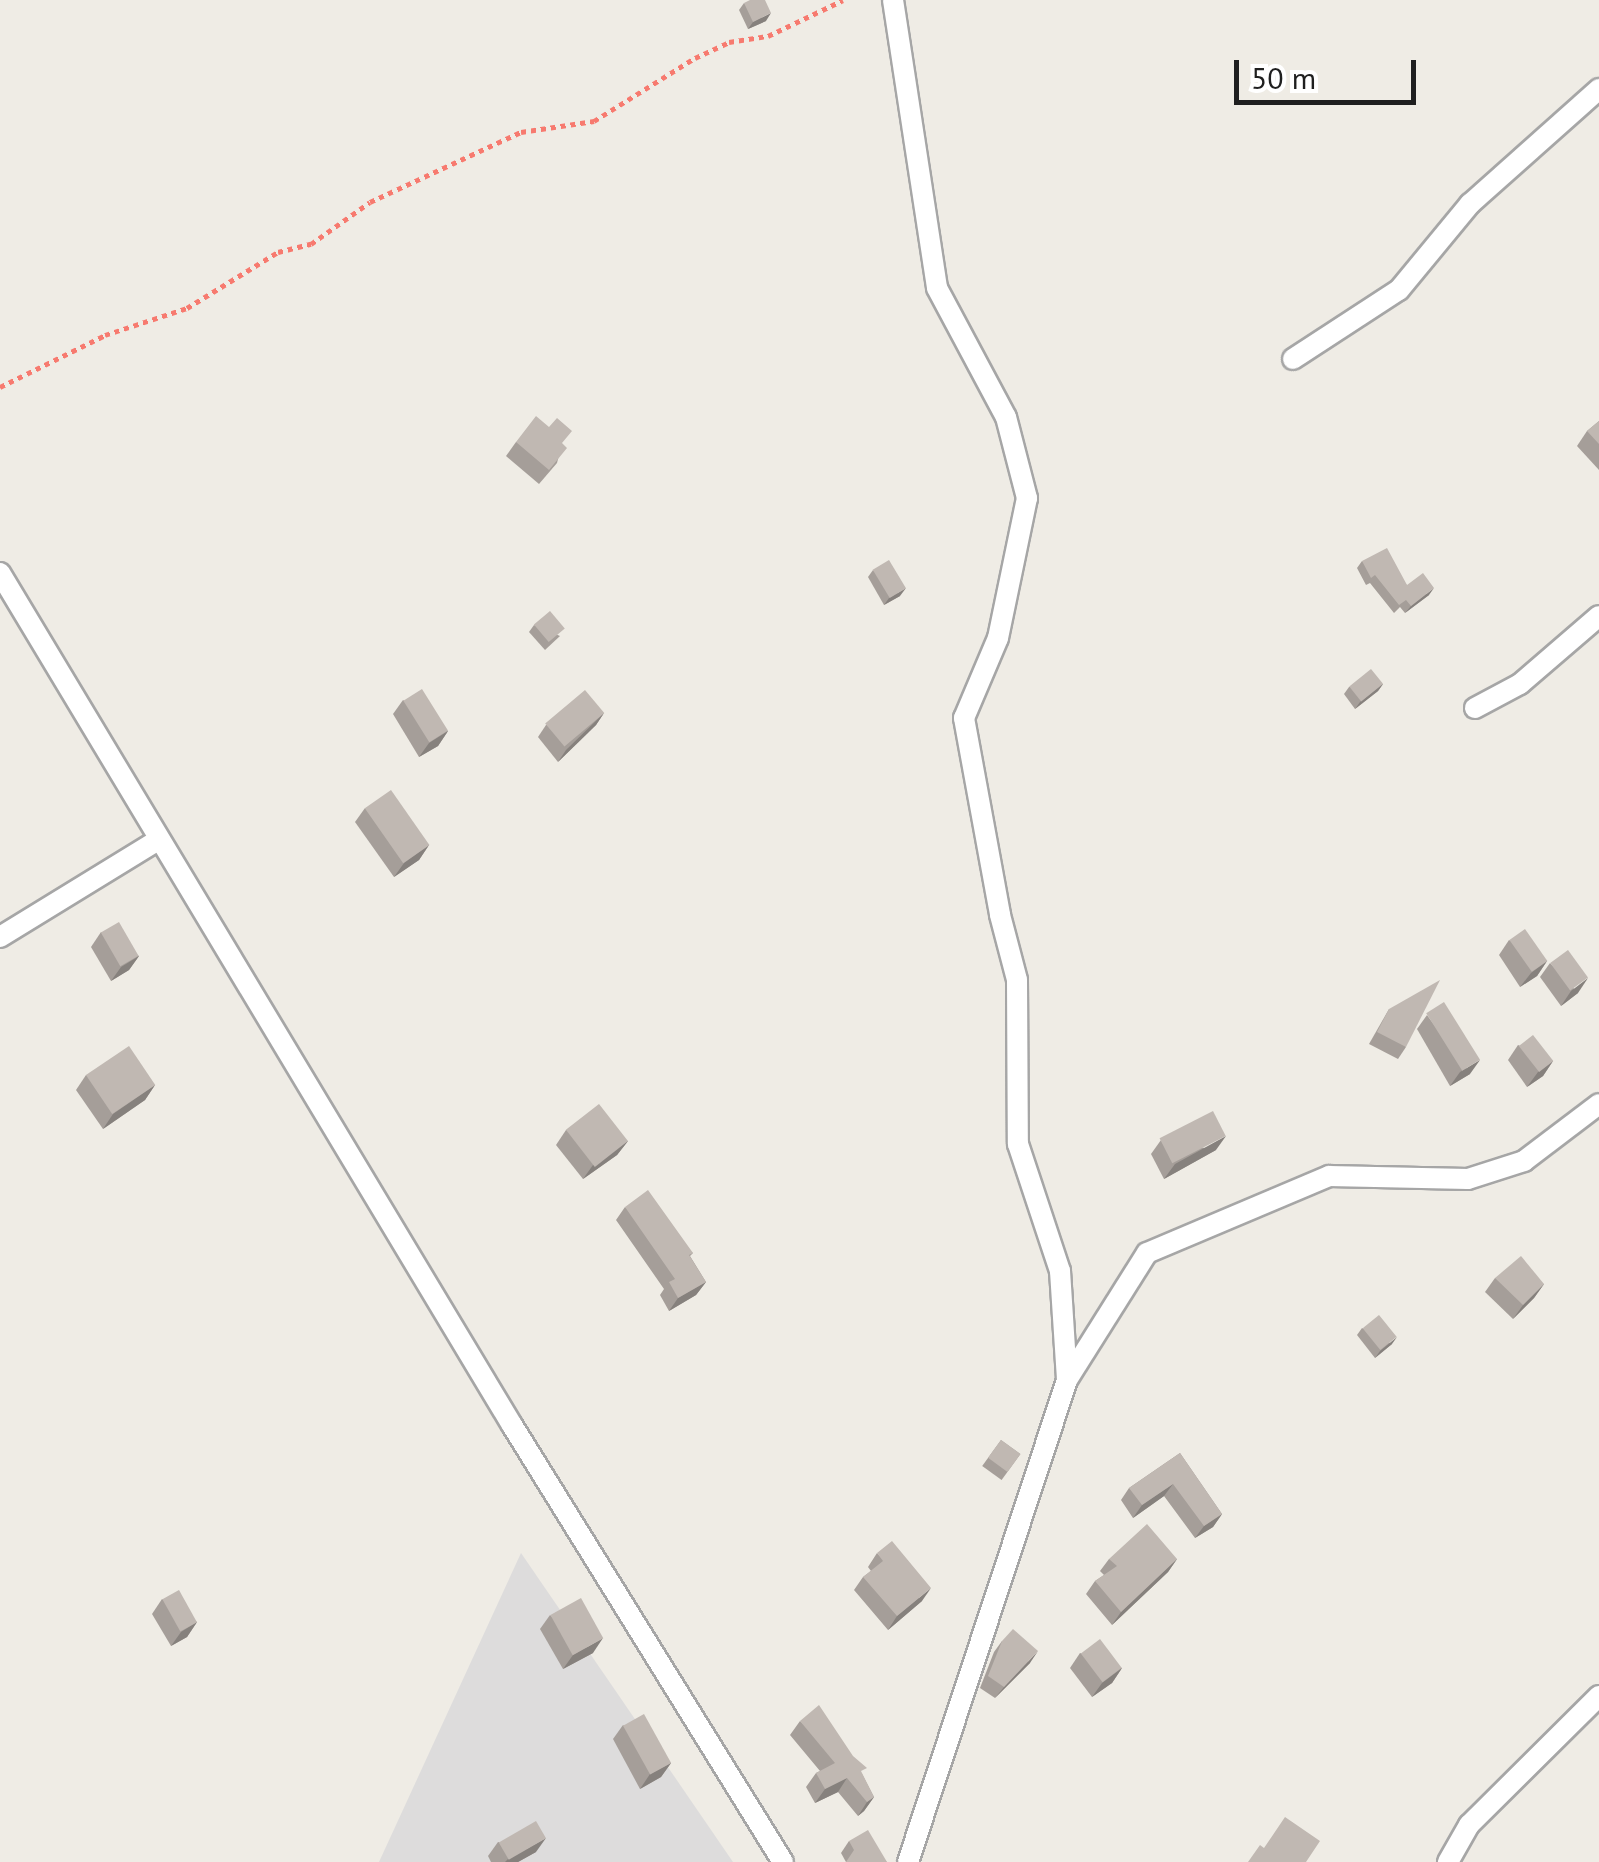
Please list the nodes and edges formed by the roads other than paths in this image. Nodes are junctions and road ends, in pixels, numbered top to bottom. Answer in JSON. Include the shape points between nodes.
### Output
{"nodes":[{"id":1,"x":893,"y":0,"type":"edge"},
{"id":2,"x":1599,"y":88,"type":"edge"},
{"id":3,"x":1293,"y":359,"type":"dead end"},
{"id":4,"x":0,"y":573,"type":"edge"},
{"id":5,"x":1599,"y":616,"type":"edge"},
{"id":6,"x":1475,"y":708,"type":"dead end"},
{"id":7,"x":158,"y":840,"type":"junction"},
{"id":8,"x":0,"y":937,"type":"edge"},
{"id":9,"x":1599,"y":1104,"type":"edge"},
{"id":10,"x":1067,"y":1380,"type":"junction"},
{"id":11,"x":1599,"y":1696,"type":"edge"},
{"id":12,"x":782,"y":1862,"type":"edge"},
{"id":13,"x":908,"y":1862,"type":"edge"},
{"id":14,"x":1448,"y":1862,"type":"edge"}],
"edges":[{"from":1,"to":10,"type":"street","via":[[937,288],[1006,417],[1026,498],[998,638],[964,718],[1017,980],[1018,1144],[1060,1271]]},
{"from":2,"to":3,"type":"street","via":[[1470,204],[1399,290]]},
{"from":4,"to":7,"type":"street"},
{"from":5,"to":6,"type":"street","via":[[1520,684]]},
{"from":7,"to":8,"type":"street"},
{"from":7,"to":12,"type":"street"},
{"from":9,"to":10,"type":"street","via":[[1524,1161],[1468,1179],[1329,1176],[1146,1253]]},
{"from":10,"to":13,"type":"street"},
{"from":11,"to":14,"type":"street","via":[[1468,1825]]}]}
